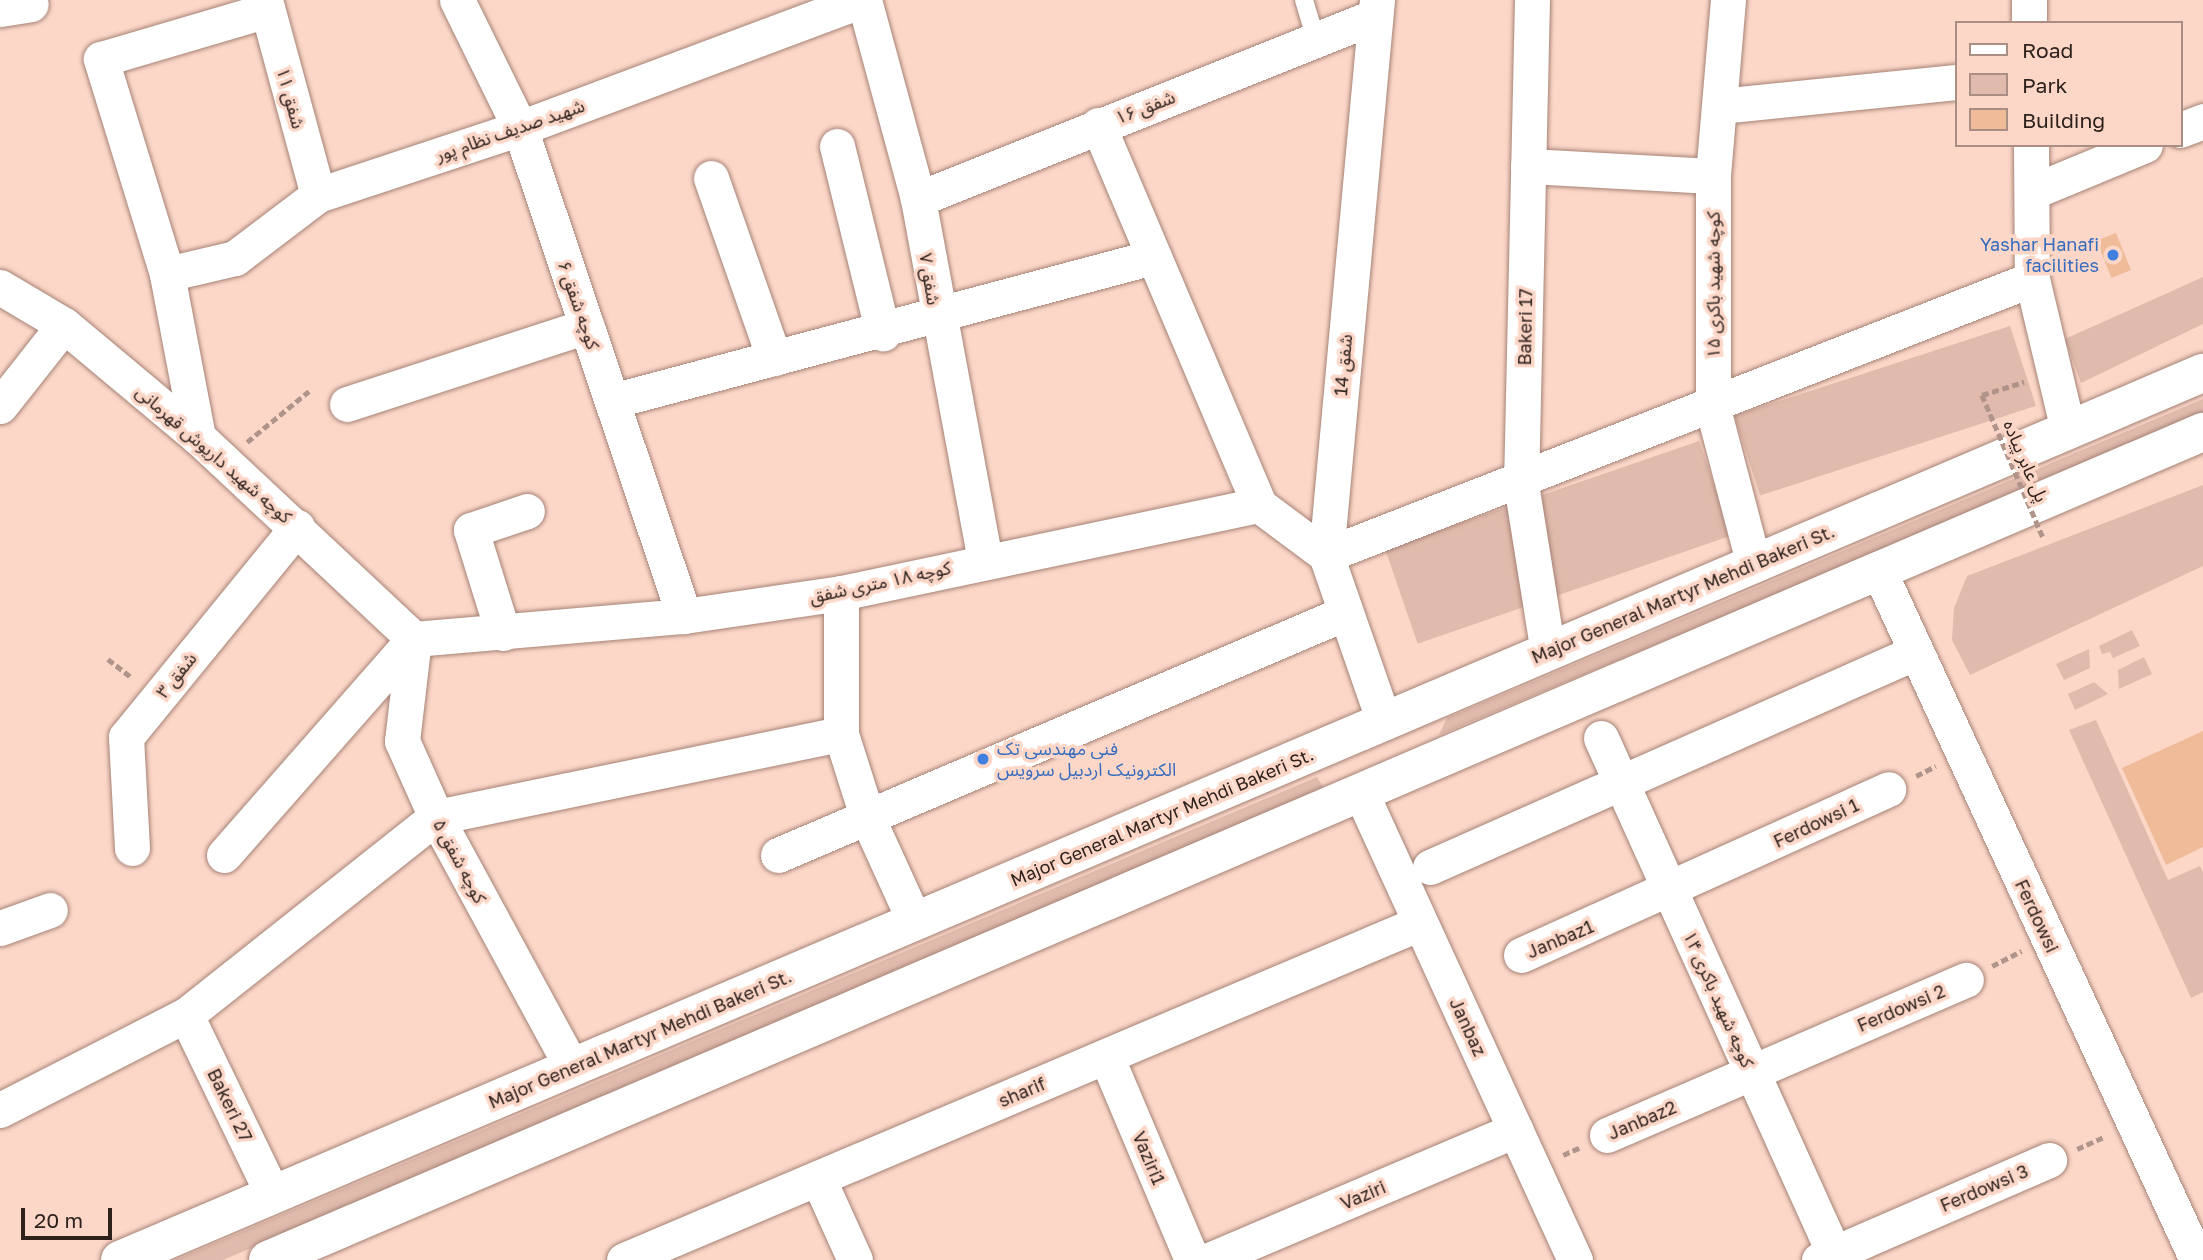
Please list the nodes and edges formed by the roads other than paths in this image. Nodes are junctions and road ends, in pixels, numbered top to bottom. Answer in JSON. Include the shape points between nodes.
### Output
{"nodes":[{"id":1,"x":457,"y":0,"type":"edge"},
{"id":2,"x":863,"y":0,"type":"edge"},
{"id":3,"x":1304,"y":0,"type":"edge"},
{"id":4,"x":1532,"y":0,"type":"edge"},
{"id":5,"x":1728,"y":0,"type":"edge"},
{"id":6,"x":2029,"y":0,"type":"edge"},
{"id":7,"x":266,"y":5,"type":"edge"},
{"id":8,"x":1375,"y":9,"type":"edge"},
{"id":9,"x":2029,"y":21,"type":"edge"},
{"id":10,"x":1316,"y":40,"type":"junction"},
{"id":11,"x":1954,"y":82,"type":"edge"},
{"id":12,"x":1720,"y":106,"type":"junction"},
{"id":13,"x":2203,"y":121,"type":"edge"},
{"id":14,"x":1098,"y":125,"type":"junction"},
{"id":15,"x":520,"y":128,"type":"junction"},
{"id":16,"x":2182,"y":130,"type":"edge"},
{"id":17,"x":838,"y":146,"type":"dead end"},
{"id":18,"x":2031,"y":147,"type":"edge"},
{"id":19,"x":2140,"y":147,"type":"edge"},
{"id":20,"x":1528,"y":166,"type":"junction"},
{"id":21,"x":1713,"y":176,"type":"junction"},
{"id":22,"x":711,"y":178,"type":"dead end"},
{"id":23,"x":2034,"y":191,"type":"junction"},
{"id":24,"x":318,"y":195,"type":"junction"},
{"id":25,"x":918,"y":199,"type":"junction"},
{"id":26,"x":1153,"y":257,"type":"junction"},
{"id":27,"x":167,"y":274,"type":"junction"},
{"id":28,"x":2032,"y":279,"type":"junction"},
{"id":29,"x":0,"y":287,"type":"edge"},
{"id":30,"x":936,"y":319,"type":"junction"},
{"id":31,"x":64,"y":325,"type":"junction"},
{"id":32,"x":587,"y":326,"type":"junction"},
{"id":33,"x":883,"y":333,"type":"junction"},
{"id":34,"x":774,"y":358,"type":"junction"},
{"id":35,"x":2203,"y":373,"type":"edge"},
{"id":36,"x":612,"y":401,"type":"junction"},
{"id":37,"x":347,"y":404,"type":"dead end"},
{"id":38,"x":0,"y":406,"type":"edge"},
{"id":39,"x":1713,"y":409,"type":"junction"},
{"id":40,"x":2068,"y":430,"type":"junction"},
{"id":41,"x":2203,"y":432,"type":"edge"},
{"id":42,"x":198,"y":437,"type":"junction"},
{"id":43,"x":1521,"y":484,"type":"junction"},
{"id":44,"x":1259,"y":505,"type":"junction"},
{"id":45,"x":527,"y":511,"type":"dead end"},
{"id":46,"x":297,"y":527,"type":"junction"},
{"id":47,"x":1326,"y":555,"type":"junction"},
{"id":48,"x":985,"y":561,"type":"junction"},
{"id":49,"x":1754,"y":565,"type":"junction"},
{"id":50,"x":1879,"y":570,"type":"junction"},
{"id":51,"x":841,"y":593,"type":"junction"},
{"id":52,"x":1345,"y":613,"type":"junction"},
{"id":53,"x":684,"y":616,"type":"junction"},
{"id":54,"x":503,"y":633,"type":"junction"},
{"id":55,"x":414,"y":639,"type":"junction"},
{"id":56,"x":1548,"y":652,"type":"junction"},
{"id":57,"x":1916,"y":652,"type":"junction"},
{"id":58,"x":1384,"y":722,"type":"junction"},
{"id":59,"x":841,"y":734,"type":"junction"},
{"id":60,"x":1601,"y":738,"type":"dead end"},
{"id":61,"x":1621,"y":783,"type":"junction"},
{"id":62,"x":1888,"y":789,"type":"road end"},
{"id":63,"x":1361,"y":793,"type":"junction"},
{"id":64,"x":436,"y":817,"type":"junction"},
{"id":65,"x":868,"y":819,"type":"junction"},
{"id":66,"x":132,"y":848,"type":"dead end"},
{"id":67,"x":224,"y":855,"type":"dead end"},
{"id":68,"x":778,"y":855,"type":"dead end"},
{"id":69,"x":1430,"y":867,"type":"dead end"},
{"id":70,"x":1671,"y":892,"type":"junction"},
{"id":71,"x":50,"y":910,"type":"dead end"},
{"id":72,"x":915,"y":922,"type":"junction"},
{"id":73,"x":1420,"y":923,"type":"junction"},
{"id":74,"x":0,"y":928,"type":"edge"},
{"id":75,"x":1521,"y":955,"type":"dead end"},
{"id":76,"x":1966,"y":981,"type":"road end"},
{"id":77,"x":186,"y":1015,"type":"junction"},
{"id":78,"x":1106,"y":1056,"type":"junction"},
{"id":79,"x":572,"y":1067,"type":"junction"},
{"id":80,"x":1752,"y":1073,"type":"junction"},
{"id":81,"x":0,"y":1110,"type":"edge"},
{"id":82,"x":1516,"y":1130,"type":"junction"},
{"id":83,"x":1607,"y":1135,"type":"road end"},
{"id":84,"x":2049,"y":1160,"type":"road end"},
{"id":85,"x":818,"y":1178,"type":"junction"},
{"id":86,"x":273,"y":1195,"type":"junction"},
{"id":87,"x":1830,"y":1258,"type":"edge"},
{"id":88,"x":120,"y":1260,"type":"edge"},
{"id":89,"x":268,"y":1260,"type":"edge"},
{"id":90,"x":624,"y":1260,"type":"edge"},
{"id":91,"x":855,"y":1260,"type":"edge"},
{"id":92,"x":1192,"y":1260,"type":"edge"},
{"id":93,"x":1209,"y":1260,"type":"edge"},
{"id":94,"x":1575,"y":1260,"type":"edge"},
{"id":95,"x":2197,"y":1260,"type":"edge"}],
"edges":[{"from":1,"to":15,"type":"street","name":"کوچه شفق ۶"},
{"from":2,"to":15,"type":"street","name":"شهید صدیف نظام پور"},
{"from":2,"to":25,"type":"street","name":"شفق ۷"},
{"from":3,"to":10,"type":"lane"},
{"from":4,"to":20,"type":"street","name":"Bakeri 17"},
{"from":5,"to":12,"type":"street","name":"کوچه شهید باکری ۱۵"},
{"from":6,"to":9,"type":"street"},
{"from":7,"to":24,"type":"street","name":"شفق ۱۱"},
{"from":7,"to":27,"type":"street","via":[[101,59]]},
{"from":8,"to":10,"type":"street","name":"شفق ۱۶"},
{"from":8,"to":47,"type":"street","name":"شفق 14"},
{"from":10,"to":14,"type":"street","name":"شفق ۱۶"},
{"from":11,"to":12,"type":"street"},
{"from":12,"to":21,"type":"street","name":"کوچه شهید باکری ۱۵"},
{"from":13,"to":16,"type":"street"},
{"from":14,"to":25,"type":"street","name":"شفق ۱۶"},
{"from":14,"to":26,"type":"street"},
{"from":15,"to":24,"type":"street","name":"شهید صدیف نظام پور"},
{"from":15,"to":32,"type":"street","name":"کوچه شفق ۶"},
{"from":17,"to":33,"type":"street"},
{"from":18,"to":23,"type":"street"},
{"from":19,"to":23,"type":"street"},
{"from":20,"to":21,"type":"street"},
{"from":20,"to":43,"type":"street","name":"Bakeri 17"},
{"from":21,"to":39,"type":"street","name":"کوچه شهید باکری ۱۵"},
{"from":22,"to":34,"type":"street"},
{"from":23,"to":28,"type":"street"},
{"from":24,"to":27,"type":"street","name":"شهید صدیف نظام پور","via":[[235,258]]},
{"from":25,"to":30,"type":"street","name":"شفق ۷"},
{"from":26,"to":30,"type":"street"},
{"from":26,"to":44,"type":"street"},
{"from":27,"to":42,"type":"street"},
{"from":28,"to":39,"type":"street"},
{"from":28,"to":40,"type":"street"},
{"from":29,"to":31,"type":"street","name":"کوچه شهید داریوش قهرمانی"},
{"from":30,"to":33,"type":"street"},
{"from":30,"to":48,"type":"street","name":"شفق ۷"},
{"from":31,"to":38,"type":"street"},
{"from":31,"to":42,"type":"street","name":"کوچه شهید داریوش قهرمانی"},
{"from":32,"to":36,"type":"street","name":"کوچه شفق ۶"},
{"from":32,"to":37,"type":"street"},
{"from":33,"to":34,"type":"street"},
{"from":34,"to":36,"type":"street"},
{"from":35,"to":40,"type":"main road","name":"Major General Martyr Mehdi Bakeri St."},
{"from":36,"to":53,"type":"street","name":"کوچه شفق ۶"},
{"from":39,"to":43,"type":"street"},
{"from":39,"to":49,"type":"street","name":"کوچه شهید باکری ۱۵"},
{"from":40,"to":49,"type":"main road","name":"Major General Martyr Mehdi Bakeri St."},
{"from":41,"to":50,"type":"main road"},
{"from":42,"to":46,"type":"street","name":"کوچه شهید داریوش قهرمانی"},
{"from":43,"to":47,"type":"street"},
{"from":43,"to":56,"type":"street","name":"Bakeri 17"},
{"from":44,"to":47,"type":"street"},
{"from":44,"to":48,"type":"street","name":"کوچه ۱۸ متری شفق"},
{"from":45,"to":54,"type":"street","via":[[471,530]]},
{"from":46,"to":55,"type":"street","name":"کوچه شهید داریوش قهرمانی"},
{"from":46,"to":66,"type":"street","name":"شفق ۳","via":[[126,737]]},
{"from":47,"to":52,"type":"street","name":"شفق 14"},
{"from":48,"to":51,"type":"street","name":"کوچه ۱۸ متری شفق"},
{"from":49,"to":56,"type":"main road","name":"Major General Martyr Mehdi Bakeri St."},
{"from":50,"to":57,"type":"street","name":"Ferdowsi"},
{"from":50,"to":63,"type":"main road"},
{"from":51,"to":53,"type":"street","name":"کوچه ۱۸ متری شفق"},
{"from":51,"to":59,"type":"street"},
{"from":52,"to":58,"type":"street","name":"شفق 14"},
{"from":52,"to":65,"type":"street"},
{"from":53,"to":54,"type":"street","name":"کوچه ۱۸ متری شفق"},
{"from":54,"to":55,"type":"street","name":"کوچه ۱۸ متری شفق"},
{"from":55,"to":64,"type":"street","name":"کوچه شفق ۵","via":[[402,741]]},
{"from":55,"to":67,"type":"street"},
{"from":56,"to":58,"type":"main road","name":"Major General Martyr Mehdi Bakeri St."},
{"from":57,"to":61,"type":"street"},
{"from":57,"to":95,"type":"street","name":"Ferdowsi"},
{"from":58,"to":63,"type":"main road"},
{"from":58,"to":72,"type":"main road","name":"Major General Martyr Mehdi Bakeri St."},
{"from":59,"to":64,"type":"street"},
{"from":59,"to":65,"type":"street"},
{"from":60,"to":61,"type":"street","name":"کوچه شهید باکری ۱۴"},
{"from":61,"to":69,"type":"street"},
{"from":61,"to":70,"type":"street","name":"کوچه شهید باکری ۱۴"},
{"from":62,"to":70,"type":"street","name":"Ferdowsi 1"},
{"from":63,"to":73,"type":"street","name":"Janbaz"},
{"from":63,"to":89,"type":"main road"},
{"from":64,"to":77,"type":"street"},
{"from":64,"to":79,"type":"street","name":"کوچه شفق ۵"},
{"from":65,"to":68,"type":"street"},
{"from":65,"to":72,"type":"street"},
{"from":70,"to":75,"type":"street","name":"Janbaz1"},
{"from":70,"to":80,"type":"street","name":"کوچه شهید باکری ۱۴"},
{"from":71,"to":74,"type":"street"},
{"from":72,"to":79,"type":"main road","name":"Major General Martyr Mehdi Bakeri St."},
{"from":73,"to":78,"type":"street","name":"sharif"},
{"from":73,"to":82,"type":"street","name":"Janbaz"},
{"from":76,"to":80,"type":"street","name":"Ferdowsi 2"},
{"from":77,"to":81,"type":"street"},
{"from":77,"to":86,"type":"street","name":"Bakeri 27"},
{"from":78,"to":85,"type":"street","name":"sharif"},
{"from":78,"to":92,"type":"street","name":"Vaziri1"},
{"from":79,"to":86,"type":"main road","name":"Major General Martyr Mehdi Bakeri St."},
{"from":80,"to":83,"type":"street","name":"Janbaz2"},
{"from":80,"to":87,"type":"street","name":"کوچه شهید باکری ۱۴"},
{"from":82,"to":93,"type":"street","name":"Vaziri"},
{"from":82,"to":94,"type":"street","name":"Janbaz"},
{"from":84,"to":87,"type":"street","name":"Ferdowsi 3"},
{"from":85,"to":90,"type":"street","name":"sharif"},
{"from":85,"to":91,"type":"street"},
{"from":86,"to":88,"type":"main road","name":"Major General Martyr Mehdi Bakeri St."}]}
